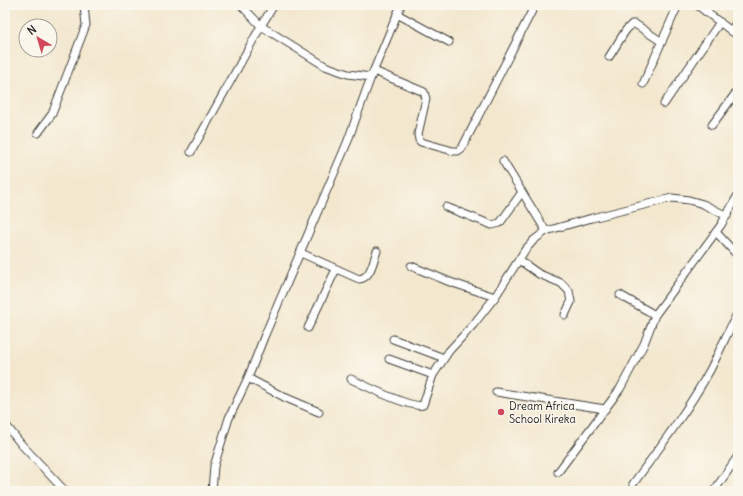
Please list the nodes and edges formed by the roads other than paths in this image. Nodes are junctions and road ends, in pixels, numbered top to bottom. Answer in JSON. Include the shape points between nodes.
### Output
{"nodes":[{"id":1,"x":84,"y":5,"type":"edge"},
{"id":2,"x":241,"y":5,"type":"edge"},
{"id":3,"x":274,"y":5,"type":"edge"},
{"id":4,"x":401,"y":5,"type":"edge"},
{"id":5,"x":535,"y":5,"type":"edge"},
{"id":6,"x":678,"y":5,"type":"edge"},
{"id":7,"x":696,"y":5,"type":"edge"},
{"id":8,"x":711,"y":5,"type":"edge"},
{"id":9,"x":706,"y":12,"type":"junction"},
{"id":10,"x":397,"y":14,"type":"junction"},
{"id":11,"x":738,"y":20,"type":"edge"},
{"id":12,"x":720,"y":22,"type":"junction"},
{"id":13,"x":261,"y":26,"type":"junction"},
{"id":14,"x":731,"y":31,"type":"junction"},
{"id":15,"x":738,"y":36,"type":"edge"},
{"id":16,"x":449,"y":42,"type":"dead end"},
{"id":17,"x":662,"y":42,"type":"junction"},
{"id":18,"x":609,"y":57,"type":"dead end"},
{"id":19,"x":373,"y":74,"type":"junction"},
{"id":20,"x":643,"y":84,"type":"dead end"},
{"id":21,"x":738,"y":90,"type":"edge"},
{"id":22,"x":664,"y":104,"type":"dead end"},
{"id":23,"x":712,"y":125,"type":"dead end"},
{"id":24,"x":38,"y":133,"type":"dead end"},
{"id":25,"x":191,"y":152,"type":"dead end"},
{"id":26,"x":503,"y":160,"type":"dead end"},
{"id":27,"x":522,"y":192,"type":"junction"},
{"id":28,"x":738,"y":195,"type":"edge"},
{"id":29,"x":446,"y":207,"type":"dead end"},
{"id":30,"x":727,"y":216,"type":"junction"},
{"id":31,"x":546,"y":231,"type":"junction"},
{"id":32,"x":716,"y":232,"type":"junction"},
{"id":33,"x":377,"y":251,"type":"dead end"},
{"id":34,"x":301,"y":253,"type":"junction"},
{"id":35,"x":738,"y":256,"type":"edge"},
{"id":36,"x":519,"y":260,"type":"junction"},
{"id":37,"x":411,"y":266,"type":"dead end"},
{"id":38,"x":336,"y":269,"type":"junction"},
{"id":39,"x":620,"y":295,"type":"dead end"},
{"id":40,"x":495,"y":297,"type":"junction"},
{"id":41,"x":738,"y":312,"type":"edge"},
{"id":42,"x":565,"y":315,"type":"dead end"},
{"id":43,"x":655,"y":315,"type":"junction"},
{"id":44,"x":308,"y":328,"type":"dead end"},
{"id":45,"x":393,"y":339,"type":"dead end"},
{"id":46,"x":444,"y":358,"type":"junction"},
{"id":47,"x":389,"y":359,"type":"dead end"},
{"id":48,"x":432,"y":375,"type":"junction"},
{"id":49,"x":248,"y":378,"type":"junction"},
{"id":50,"x":351,"y":379,"type":"dead end"},
{"id":51,"x":496,"y":392,"type":"dead end"},
{"id":52,"x":605,"y":409,"type":"junction"},
{"id":53,"x":319,"y":412,"type":"dead end"},
{"id":54,"x":5,"y":424,"type":"edge"},
{"id":55,"x":738,"y":456,"type":"edge"},
{"id":56,"x":558,"y":472,"type":"dead end"},
{"id":57,"x":632,"y":484,"type":"dead end"},
{"id":58,"x":65,"y":491,"type":"edge"},
{"id":59,"x":212,"y":491,"type":"edge"},
{"id":60,"x":714,"y":491,"type":"edge"}],
"edges":[{"from":1,"to":24,"type":"street","via":[[86,25],[52,114]]},
{"from":2,"to":13,"type":"street"},
{"from":3,"to":13,"type":"street"},
{"from":4,"to":10,"type":"street"},
{"from":5,"to":19,"type":"street","via":[[462,148],[458,151],[419,140],[426,99],[424,92]]},
{"from":6,"to":17,"type":"street"},
{"from":7,"to":9,"type":"street"},
{"from":8,"to":9,"type":"street"},
{"from":9,"to":12,"type":"street"},
{"from":10,"to":16,"type":"street"},
{"from":10,"to":19,"type":"street"},
{"from":11,"to":14,"type":"street"},
{"from":12,"to":14,"type":"street"},
{"from":12,"to":22,"type":"street"},
{"from":13,"to":19,"type":"street","via":[[325,66],[348,74]]},
{"from":13,"to":25,"type":"street"},
{"from":14,"to":15,"type":"street"},
{"from":17,"to":18,"type":"street","via":[[632,24]]},
{"from":17,"to":20,"type":"street"},
{"from":19,"to":34,"type":"street"},
{"from":21,"to":23,"type":"street"},
{"from":26,"to":27,"type":"street"},
{"from":27,"to":29,"type":"street","via":[[500,223],[492,225]]},
{"from":27,"to":31,"type":"street"},
{"from":28,"to":30,"type":"street"},
{"from":30,"to":31,"type":"street","via":[[703,204],[672,198]]},
{"from":30,"to":32,"type":"street"},
{"from":31,"to":36,"type":"street","via":[[534,240]]},
{"from":32,"to":35,"type":"street"},
{"from":32,"to":43,"type":"street"},
{"from":33,"to":38,"type":"street","via":[[368,275],[362,279]]},
{"from":34,"to":38,"type":"street"},
{"from":34,"to":49,"type":"street"},
{"from":36,"to":40,"type":"street"},
{"from":36,"to":42,"type":"street","via":[[538,274],[561,283],[569,291],[571,302]]},
{"from":37,"to":40,"type":"street"},
{"from":38,"to":44,"type":"street"},
{"from":39,"to":43,"type":"street"},
{"from":40,"to":46,"type":"street"},
{"from":41,"to":57,"type":"street","via":[[697,393]]},
{"from":43,"to":52,"type":"street","via":[[634,365]]},
{"from":45,"to":46,"type":"street"},
{"from":46,"to":48,"type":"street"},
{"from":47,"to":48,"type":"street"},
{"from":48,"to":50,"type":"street","via":[[423,405],[418,406],[407,404]]},
{"from":49,"to":53,"type":"street"},
{"from":49,"to":59,"type":"street","via":[[229,418],[214,466]]},
{"from":51,"to":52,"type":"street"},
{"from":52,"to":56,"type":"street"},
{"from":54,"to":58,"type":"street"},
{"from":55,"to":60,"type":"street"}]}
